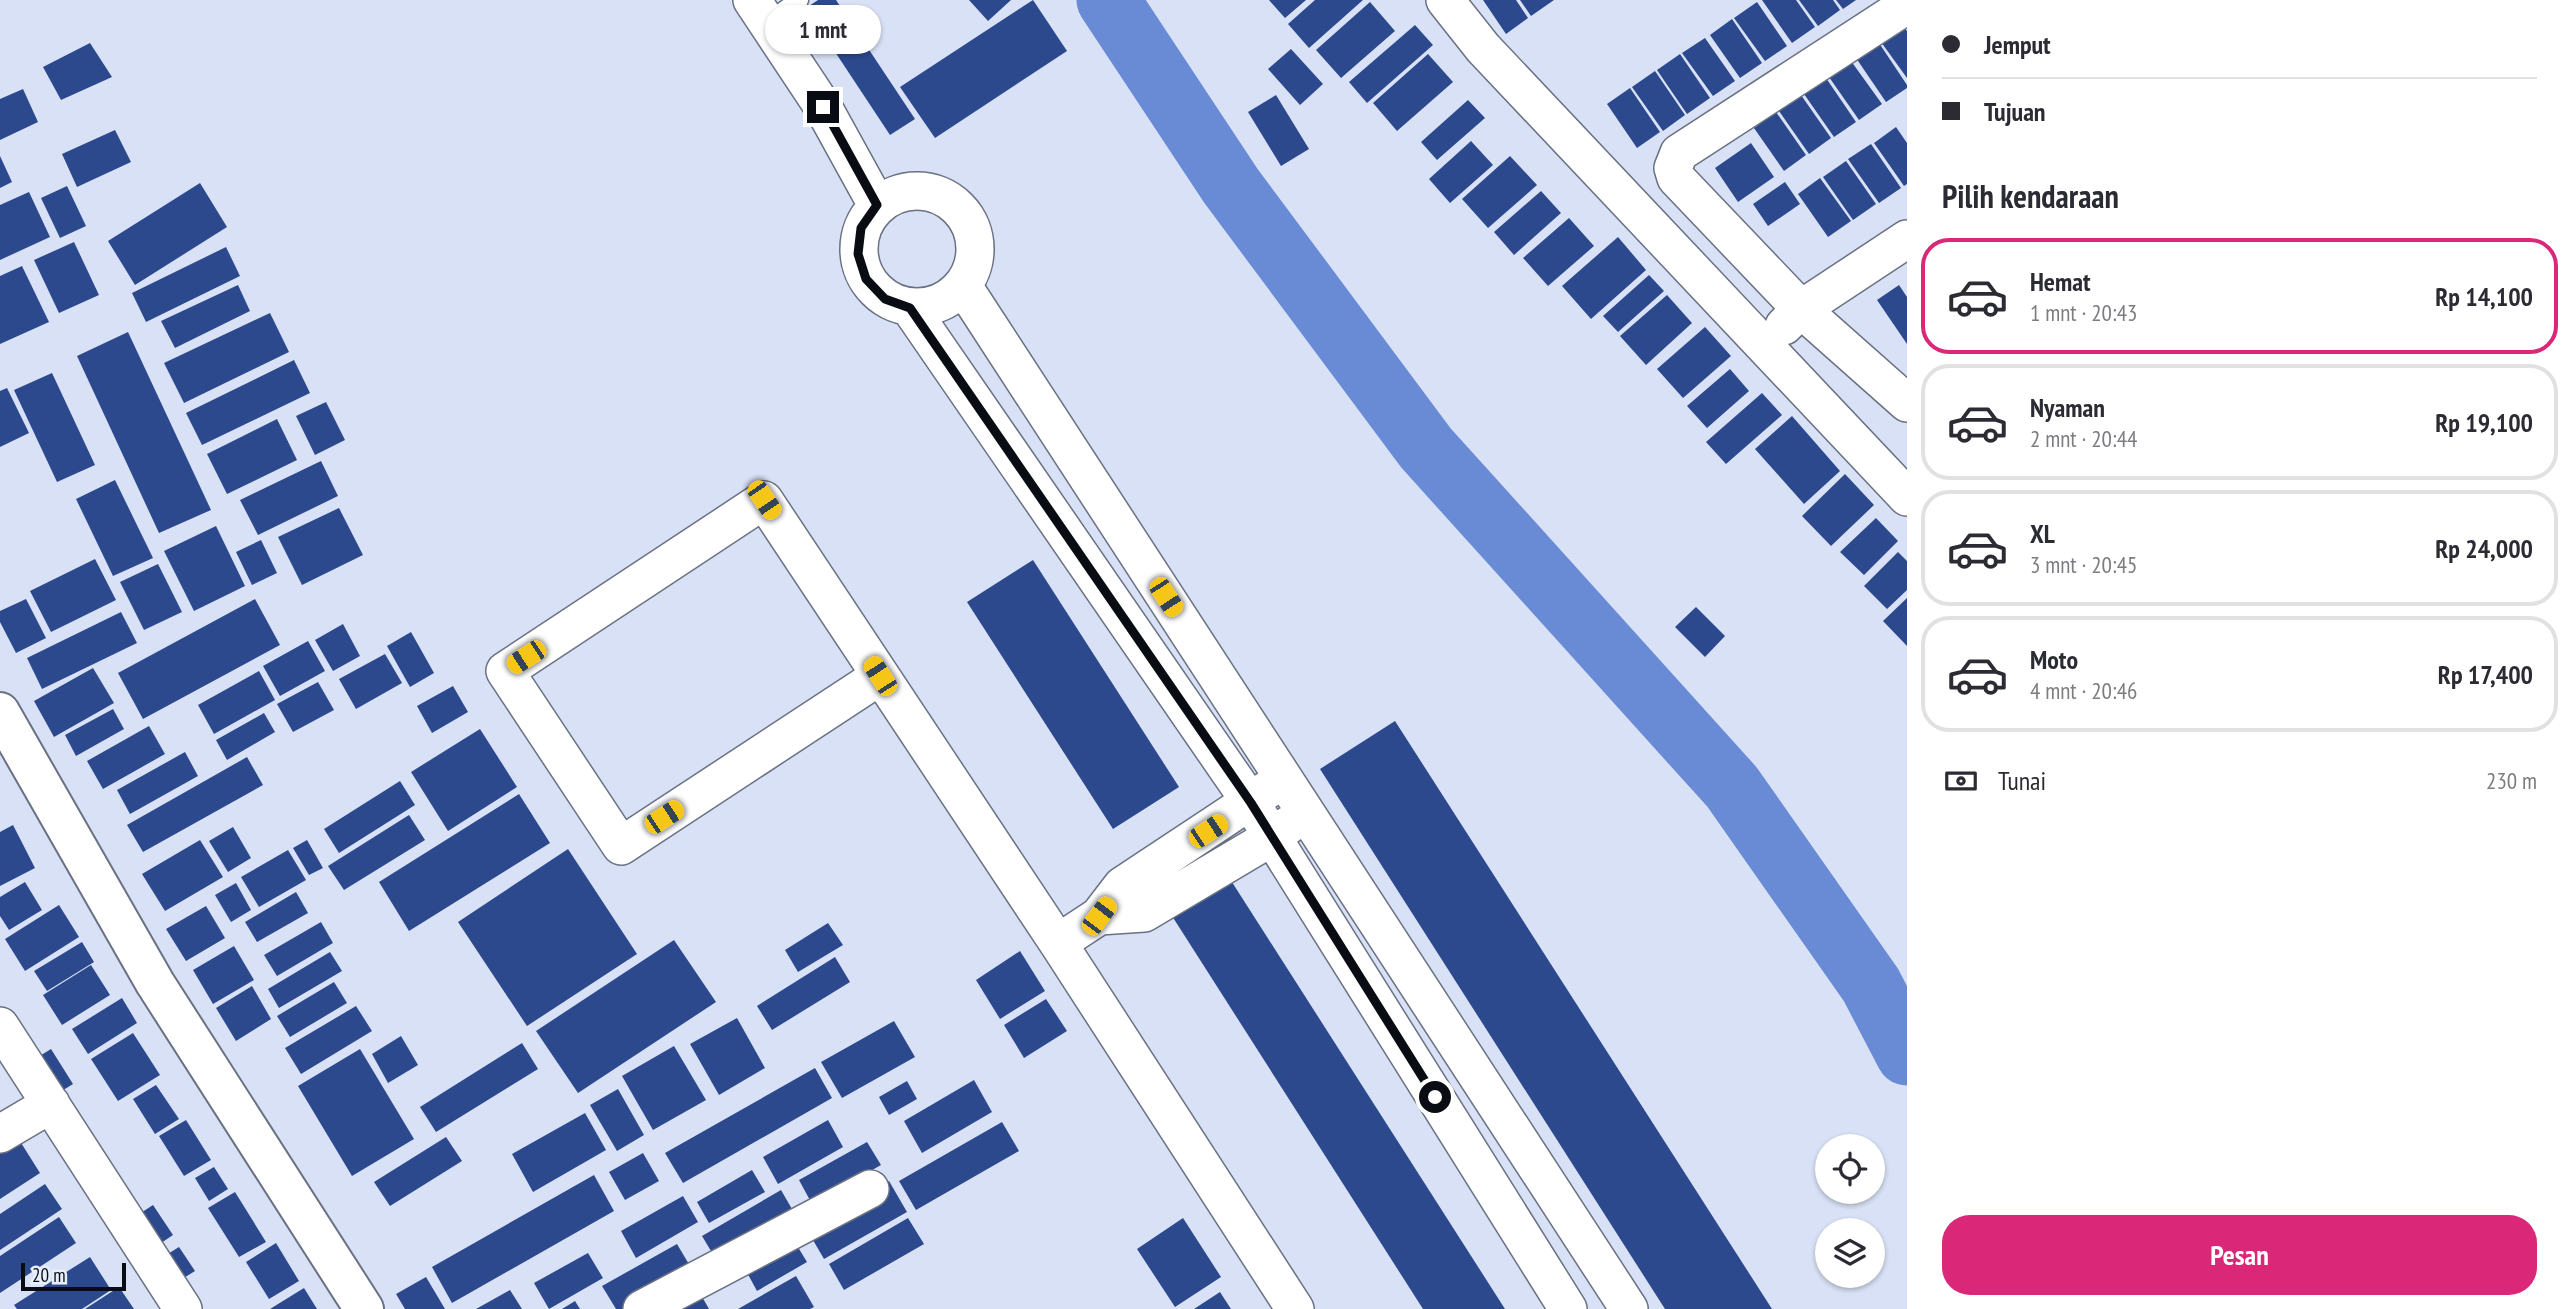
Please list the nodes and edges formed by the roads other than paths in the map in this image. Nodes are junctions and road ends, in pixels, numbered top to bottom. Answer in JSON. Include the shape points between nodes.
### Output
{"nodes":[{"id":1,"x":799,"y":0,"type":"edge"},
{"id":2,"x":1445,"y":0,"type":"edge"},
{"id":3,"x":1907,"y":5,"type":"edge"},
{"id":4,"x":760,"y":11,"type":"edge"},
{"id":5,"x":877,"y":205,"type":"junction"},
{"id":6,"x":1907,"y":239,"type":"edge"},
{"id":7,"x":963,"y":286,"type":"junction"},
{"id":8,"x":910,"y":308,"type":"junction"},
{"id":9,"x":1801,"y":309,"type":"junction"},
{"id":10,"x":1762,"y":344,"type":"junction"},
{"id":11,"x":1907,"y":403,"type":"edge"},
{"id":12,"x":1907,"y":497,"type":"edge"},
{"id":13,"x":1107,"y":506,"type":"junction"},
{"id":14,"x":1065,"y":533,"type":"junction"},
{"id":15,"x":880,"y":676,"type":"junction"},
{"id":16,"x":0,"y":712,"type":"edge"},
{"id":17,"x":1285,"y":777,"type":"junction"},
{"id":18,"x":1251,"y":803,"type":"junction"},
{"id":19,"x":1306,"y":811,"type":"junction"},
{"id":20,"x":1272,"y":838,"type":"junction"},
{"id":21,"x":1099,"y":916,"type":"junction"},
{"id":22,"x":1058,"y":943,"type":"junction"},
{"id":23,"x":0,"y":1026,"type":"edge"},
{"id":24,"x":51,"y":1104,"type":"junction"},
{"id":25,"x":0,"y":1134,"type":"edge"},
{"id":26,"x":870,"y":1188,"type":"dead end"},
{"id":27,"x":183,"y":1309,"type":"edge"},
{"id":28,"x":364,"y":1309,"type":"edge"},
{"id":29,"x":642,"y":1309,"type":"edge"},
{"id":30,"x":1295,"y":1309,"type":"edge"},
{"id":31,"x":1568,"y":1309,"type":"edge"},
{"id":32,"x":1629,"y":1309,"type":"edge"}],
"edges":[{"from":1,"to":4,"type":"lane"},
{"from":2,"to":10,"type":"street","via":[[1483,48]]},
{"from":3,"to":9,"type":"street","via":[[1679,153],[1674,161],[1676,178]]},
{"from":4,"to":5,"type":"street","via":[[823,107]]},
{"from":5,"to":7,"type":"street","via":[[902,191],[932,192],[957,206],[973,231],[975,260]]},
{"from":5,"to":8,"type":"street","via":[[861,228],[858,254],[866,279],[885,299]]},
{"from":6,"to":9,"type":"street"},
{"from":7,"to":8,"type":"street","via":[[940,304]]},
{"from":7,"to":13,"type":"street"},
{"from":8,"to":14,"type":"street"},
{"from":9,"to":10,"type":"street"},
{"from":9,"to":11,"type":"street"},
{"from":10,"to":12,"type":"street"},
{"from":13,"to":14,"type":"street"},
{"from":13,"to":17,"type":"street"},
{"from":14,"to":18,"type":"street"},
{"from":15,"to":15,"type":"street","via":[[621,846],[505,671],[764,500]]},
{"from":15,"to":22,"type":"street"},
{"from":16,"to":28,"type":"street","via":[[155,983]]},
{"from":17,"to":18,"type":"street"},
{"from":17,"to":19,"type":"street"},
{"from":18,"to":20,"type":"street"},
{"from":18,"to":21,"type":"street","via":[[1122,886]]},
{"from":19,"to":20,"type":"street"},
{"from":19,"to":32,"type":"street"},
{"from":20,"to":21,"type":"street","via":[[1144,913]]},
{"from":20,"to":31,"type":"street"},
{"from":21,"to":22,"type":"street"},
{"from":22,"to":30,"type":"street"},
{"from":23,"to":24,"type":"street"},
{"from":24,"to":25,"type":"street"},
{"from":24,"to":27,"type":"street"},
{"from":26,"to":29,"type":"street"}]}
